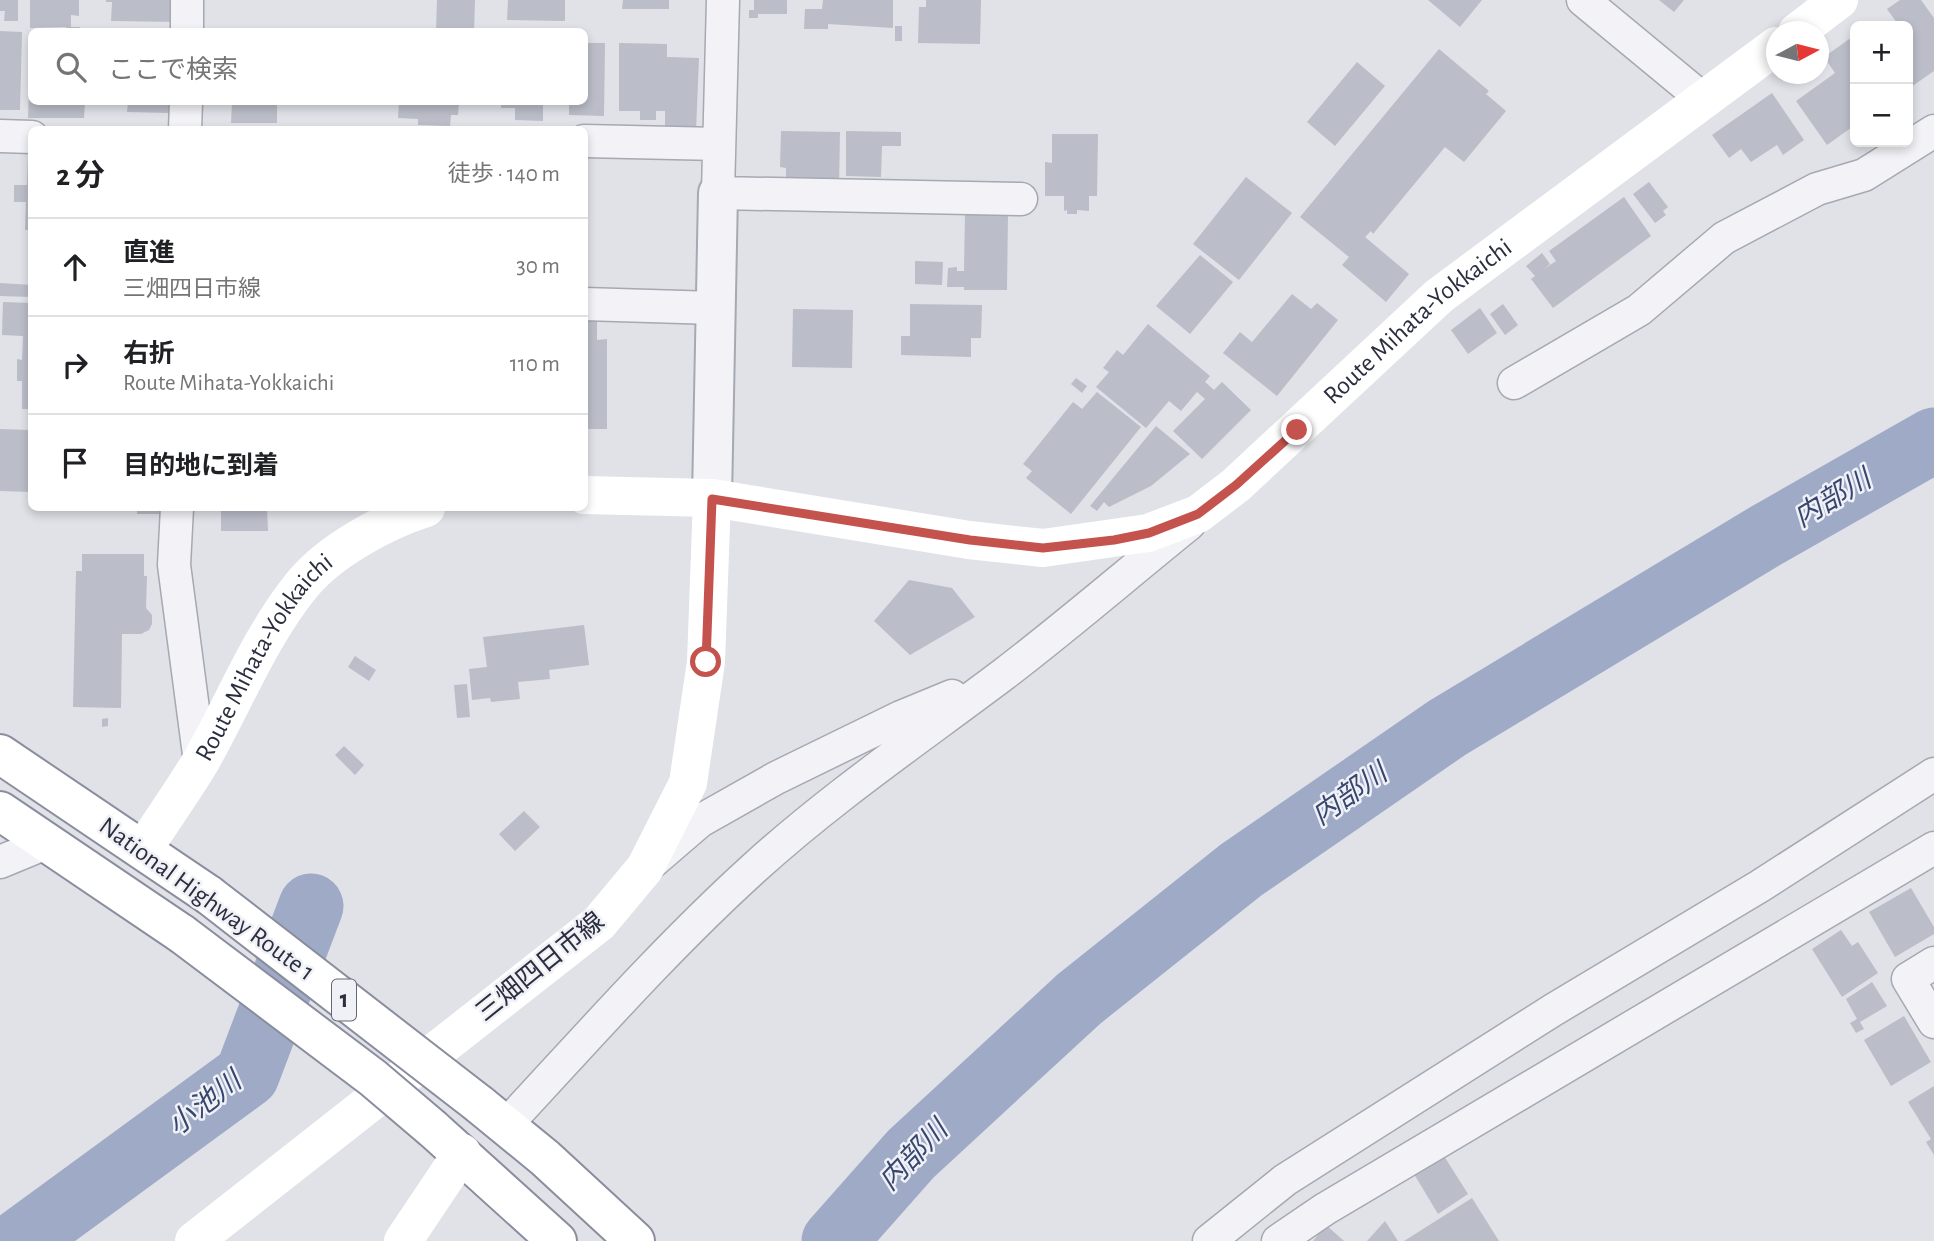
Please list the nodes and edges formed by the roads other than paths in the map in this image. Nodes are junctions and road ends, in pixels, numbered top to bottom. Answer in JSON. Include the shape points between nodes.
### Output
{"nodes":[{"id":1,"x":187,"y":0,"type":"edge"},
{"id":2,"x":723,"y":0,"type":"edge"},
{"id":3,"x":1839,"y":0,"type":"edge"},
{"id":4,"x":1589,"y":2,"type":"edge"},
{"id":5,"x":1811,"y":21,"type":"edge"},
{"id":6,"x":187,"y":28,"type":"edge"},
{"id":7,"x":1766,"y":54,"type":"edge"},
{"id":8,"x":1704,"y":100,"type":"junction"},
{"id":9,"x":186,"y":105,"type":"edge"},
{"id":10,"x":185,"y":126,"type":"edge"},
{"id":11,"x":1934,"y":131,"type":"edge"},
{"id":12,"x":0,"y":136,"type":"edge"},
{"id":13,"x":28,"y":137,"type":"edge"},
{"id":14,"x":588,"y":141,"type":"edge"},
{"id":15,"x":719,"y":144,"type":"junction"},
{"id":16,"x":718,"y":193,"type":"junction"},
{"id":17,"x":1021,"y":200,"type":"dead end"},
{"id":18,"x":588,"y":304,"type":"edge"},
{"id":19,"x":715,"y":308,"type":"junction"},
{"id":20,"x":1514,"y":383,"type":"dead end"},
{"id":21,"x":1236,"y":485,"type":"junction"},
{"id":22,"x":588,"y":495,"type":"edge"},
{"id":23,"x":712,"y":499,"type":"junction"},
{"id":24,"x":177,"y":511,"type":"edge"},
{"id":25,"x":418,"y":511,"type":"edge"},
{"id":26,"x":1005,"y":673,"type":"junction"},
{"id":27,"x":0,"y":754,"type":"edge"},
{"id":28,"x":200,"y":762,"type":"junction"},
{"id":29,"x":1934,"y":774,"type":"edge"},
{"id":30,"x":0,"y":811,"type":"edge"},
{"id":31,"x":46,"y":843,"type":"junction"},
{"id":32,"x":1934,"y":848,"type":"edge"},
{"id":33,"x":143,"y":850,"type":"junction"},
{"id":34,"x":0,"y":863,"type":"edge"},
{"id":35,"x":645,"y":868,"type":"junction"},
{"id":36,"x":1934,"y":962,"type":"edge"},
{"id":37,"x":1934,"y":1023,"type":"edge"},
{"id":38,"x":493,"y":1114,"type":"junction"},
{"id":39,"x":447,"y":1141,"type":"junction"},
{"id":40,"x":194,"y":1241,"type":"edge"},
{"id":41,"x":403,"y":1241,"type":"edge"},
{"id":42,"x":557,"y":1241,"type":"edge"},
{"id":43,"x":635,"y":1241,"type":"edge"},
{"id":44,"x":1209,"y":1241,"type":"edge"},
{"id":45,"x":1278,"y":1241,"type":"edge"}],
"edges":[{"from":1,"to":6,"type":"street"},
{"from":2,"to":15,"type":"street"},
{"from":3,"to":5,"type":"main road"},
{"from":4,"to":8,"type":"street"},
{"from":7,"to":8,"type":"main road","name":"Route Mihata-Yokkaichi"},
{"from":8,"to":21,"type":"main road","name":"Route Mihata-Yokkaichi","via":[[1439,296]]},
{"from":9,"to":10,"type":"street"},
{"from":11,"to":20,"type":"street","via":[[1864,175],[1817,189],[1724,238],[1639,310]]},
{"from":12,"to":13,"type":"street"},
{"from":14,"to":15,"type":"street"},
{"from":15,"to":16,"type":"street"},
{"from":16,"to":17,"type":"street"},
{"from":16,"to":19,"type":"street"},
{"from":18,"to":19,"type":"street"},
{"from":19,"to":23,"type":"street"},
{"from":21,"to":23,"type":"main road","name":"Route Mihata-Yokkaichi","via":[[1198,514],[1149,533],[1043,548]]},
{"from":21,"to":26,"type":"street"},
{"from":22,"to":23,"type":"main road","name":"Route Mihata-Yokkaichi"},
{"from":23,"to":35,"type":"main road","name":"三畑四日市線","via":[[706,662],[688,783]]},
{"from":24,"to":28,"type":"street","via":[[174,565]]},
{"from":25,"to":28,"type":"main road","name":"Route Mihata-Yokkaichi","via":[[352,543],[302,584],[272,629]]},
{"from":26,"to":35,"type":"street","via":[[776,778],[700,821]]},
{"from":26,"to":38,"type":"street","via":[[922,732],[755,867]]},
{"from":27,"to":33,"type":"main road","name":"National Highway Route 1","number":"1"},
{"from":28,"to":33,"type":"main road","name":"Route Mihata-Yokkaichi"},
{"from":29,"to":44,"type":"street","via":[[1285,1180]]},
{"from":30,"to":31,"type":"main road","name":"National Highway Route 1","number":"1"},
{"from":31,"to":34,"type":"street"},
{"from":31,"to":39,"type":"main road","name":"National Highway Route 1","number":"1","bridge":true,"via":[[182,934],[373,1078]]},
{"from":32,"to":45,"type":"street"},
{"from":33,"to":38,"type":"main road","name":"National Highway Route 1","number":"1","bridge":true,"via":[[209,895]]},
{"from":35,"to":40,"type":"main road","name":"三畑四日市線","via":[[599,923]]},
{"from":36,"to":37,"type":"street","via":[[1908,979]]},
{"from":38,"to":43,"type":"main road","name":"National Highway Route 1","number":"1"},
{"from":39,"to":41,"type":"main road"},
{"from":39,"to":42,"type":"main road","name":"National Highway Route 1","number":"1"}]}
